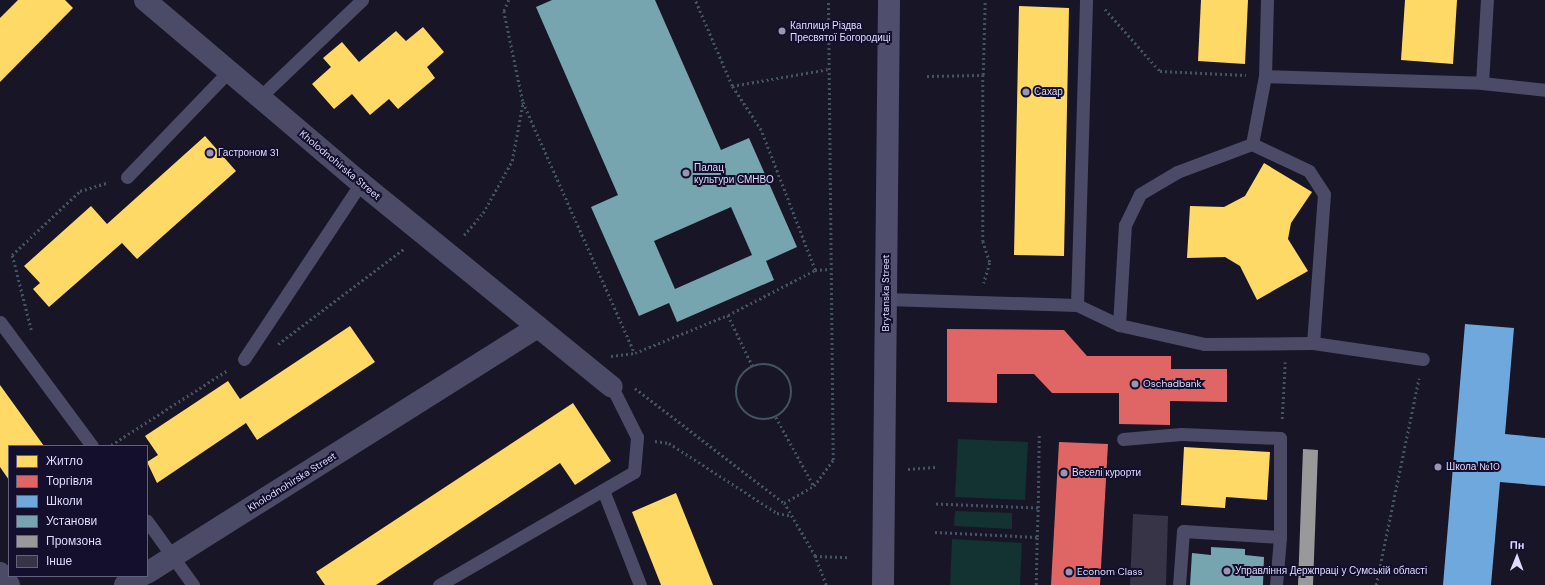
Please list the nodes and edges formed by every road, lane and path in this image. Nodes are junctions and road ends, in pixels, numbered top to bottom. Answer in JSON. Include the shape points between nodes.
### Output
{"nodes":[{"id":1,"x":145,"y":0,"type":"edge"},
{"id":2,"x":362,"y":0,"type":"edge"},
{"id":3,"x":509,"y":0,"type":"edge"},
{"id":4,"x":695,"y":0,"type":"edge"},
{"id":5,"x":828,"y":0,"type":"edge"},
{"id":6,"x":889,"y":0,"type":"edge"},
{"id":7,"x":985,"y":0,"type":"edge"},
{"id":8,"x":1086,"y":0,"type":"edge"},
{"id":9,"x":1268,"y":0,"type":"edge"},
{"id":10,"x":1487,"y":0,"type":"edge"},
{"id":11,"x":1102,"y":6,"type":"dead end"},
{"id":12,"x":828,"y":69,"type":"junction"},
{"id":13,"x":229,"y":70,"type":"junction"},
{"id":14,"x":927,"y":76,"type":"dead end"},
{"id":15,"x":983,"y":76,"type":"junction"},
{"id":16,"x":1265,"y":76,"type":"junction"},
{"id":17,"x":1482,"y":83,"type":"junction"},
{"id":18,"x":732,"y":86,"type":"junction"},
{"id":19,"x":1545,"y":90,"type":"edge"},
{"id":20,"x":260,"y":97,"type":"junction"},
{"id":21,"x":523,"y":102,"type":"junction"},
{"id":22,"x":1252,"y":144,"type":"junction"},
{"id":23,"x":127,"y":177,"type":"joint"},
{"id":24,"x":361,"y":183,"type":"junction"},
{"id":25,"x":448,"y":253,"type":"junction"},
{"id":26,"x":830,"y":269,"type":"junction"},
{"id":27,"x":815,"y":270,"type":"junction"},
{"id":28,"x":984,"y":285,"type":"dead end"},
{"id":29,"x":886,"y":299,"type":"junction"},
{"id":30,"x":1077,"y":305,"type":"junction"},
{"id":31,"x":728,"y":315,"type":"junction"},
{"id":32,"x":0,"y":322,"type":"edge"},
{"id":33,"x":1119,"y":325,"type":"junction"},
{"id":34,"x":538,"y":326,"type":"junction"},
{"id":35,"x":32,"y":332,"type":"dead end"},
{"id":36,"x":1313,"y":343,"type":"junction"},
{"id":37,"x":635,"y":353,"type":"junction"},
{"id":38,"x":578,"y":358,"type":"junction"},
{"id":39,"x":244,"y":359,"type":"dead end"},
{"id":40,"x":1423,"y":359,"type":"joint"},
{"id":41,"x":753,"y":366,"type":"junction"},
{"id":42,"x":1285,"y":369,"type":"dead end"},
{"id":43,"x":612,"y":387,"type":"joint"},
{"id":44,"x":658,"y":402,"type":"dead end"},
{"id":45,"x":1284,"y":403,"type":"dead end"},
{"id":46,"x":776,"y":417,"type":"junction"},
{"id":47,"x":1039,"y":435,"type":"dead end"},
{"id":48,"x":637,"y":438,"type":"junction"},
{"id":49,"x":1123,"y":438,"type":"dead end"},
{"id":50,"x":91,"y":445,"type":"edge"},
{"id":51,"x":935,"y":467,"type":"dead end"},
{"id":52,"x":885,"y":469,"type":"junction"},
{"id":53,"x":814,"y":486,"type":"junction"},
{"id":54,"x":603,"y":490,"type":"junction"},
{"id":55,"x":784,"y":503,"type":"junction"},
{"id":56,"x":935,"y":504,"type":"dead end"},
{"id":57,"x":1038,"y":508,"type":"junction"},
{"id":58,"x":792,"y":516,"type":"junction"},
{"id":59,"x":148,"y":522,"type":"edge"},
{"id":60,"x":935,"y":532,"type":"dead end"},
{"id":61,"x":1037,"y":537,"type":"junction"},
{"id":62,"x":1280,"y":537,"type":"junction"},
{"id":63,"x":814,"y":556,"type":"junction"},
{"id":64,"x":848,"y":557,"type":"dead end"},
{"id":65,"x":173,"y":558,"type":"junction"},
{"id":66,"x":148,"y":572,"type":"edge"},
{"id":67,"x":0,"y":573,"type":"edge"},
{"id":68,"x":139,"y":577,"type":"edge"},
{"id":69,"x":9,"y":585,"type":"edge"},
{"id":70,"x":125,"y":585,"type":"edge"},
{"id":71,"x":193,"y":585,"type":"edge"},
{"id":72,"x":440,"y":585,"type":"edge"},
{"id":73,"x":640,"y":585,"type":"edge"},
{"id":74,"x":826,"y":585,"type":"edge"},
{"id":75,"x":883,"y":585,"type":"edge"},
{"id":76,"x":1036,"y":585,"type":"edge"},
{"id":77,"x":1179,"y":585,"type":"edge"},
{"id":78,"x":1276,"y":585,"type":"edge"},
{"id":79,"x":1376,"y":585,"type":"edge"}],
"edges":[{"from":1,"to":13,"type":"street","name":"Kholodnohirska Street"},
{"from":2,"to":20,"type":"lane"},
{"from":3,"to":21,"type":"path","via":[[504,11]]},
{"from":4,"to":18,"type":"path"},
{"from":5,"to":12,"type":"path"},
{"from":6,"to":29,"type":"main road","name":"Brytanska Street"},
{"from":7,"to":15,"type":"path"},
{"from":8,"to":30,"type":"lane"},
{"from":9,"to":16,"type":"lane"},
{"from":10,"to":17,"type":"lane"},
{"from":11,"to":16,"type":"path","via":[[1160,71]]},
{"from":12,"to":18,"type":"path"},
{"from":12,"to":26,"type":"path"},
{"from":13,"to":20,"type":"street","name":"Kholodnohirska Street"},
{"from":13,"to":23,"type":"lane"},
{"from":14,"to":15,"type":"path"},
{"from":15,"to":28,"type":"path","via":[[983,241],[990,263]]},
{"from":16,"to":17,"type":"lane"},
{"from":16,"to":22,"type":"lane"},
{"from":17,"to":19,"type":"lane"},
{"from":18,"to":27,"type":"path","via":[[761,130]]},
{"from":20,"to":24,"type":"street","name":"Kholodnohirska Street"},
{"from":21,"to":25,"type":"path","via":[[512,161],[483,213]]},
{"from":21,"to":37,"type":"path"},
{"from":22,"to":33,"type":"lane","via":[[1177,172],[1140,194],[1125,226]]},
{"from":22,"to":36,"type":"lane","via":[[1310,171],[1324,194]]},
{"from":23,"to":35,"type":"path","via":[[80,191],[12,255]]},
{"from":24,"to":25,"type":"street","name":"Kholodnohirska Street"},
{"from":24,"to":39,"type":"lane"},
{"from":25,"to":34,"type":"street","name":"Kholodnohirska Street"},
{"from":26,"to":27,"type":"path"},
{"from":26,"to":53,"type":"path","via":[[833,460]]},
{"from":27,"to":31,"type":"path"},
{"from":29,"to":30,"type":"lane"},
{"from":29,"to":52,"type":"main road","name":"Brytanska Street"},
{"from":30,"to":33,"type":"lane"},
{"from":31,"to":37,"type":"path"},
{"from":31,"to":41,"type":"path"},
{"from":32,"to":50,"type":"lane"},
{"from":33,"to":36,"type":"lane","via":[[1205,344]]},
{"from":34,"to":38,"type":"street","name":"Kholodnohirska Street"},
{"from":34,"to":65,"type":"street","name":"Kholodnohirska Street"},
{"from":36,"to":40,"type":"lane"},
{"from":37,"to":38,"type":"path"},
{"from":38,"to":43,"type":"street","name":"Kholodnohirska Street"},
{"from":40,"to":79,"type":"path"},
{"from":41,"to":46,"type":"path","via":[[772,365],[787,376],[792,394],[784,411]]},
{"from":41,"to":46,"type":"path","via":[[736,386],[738,404],[759,419]]},
{"from":42,"to":45,"type":"path"},
{"from":43,"to":48,"type":"lane"},
{"from":44,"to":55,"type":"path"},
{"from":46,"to":53,"type":"path"},
{"from":47,"to":57,"type":"path"},
{"from":48,"to":54,"type":"lane","via":[[634,472]]},
{"from":48,"to":58,"type":"path","via":[[669,443],[777,513]]},
{"from":49,"to":62,"type":"lane","via":[[1181,434],[1280,438]]},
{"from":51,"to":52,"type":"path"},
{"from":52,"to":75,"type":"main road","name":"Brytanska Street"},
{"from":53,"to":55,"type":"path"},
{"from":54,"to":72,"type":"lane"},
{"from":54,"to":73,"type":"lane"},
{"from":55,"to":58,"type":"path"},
{"from":56,"to":57,"type":"path"},
{"from":57,"to":61,"type":"path"},
{"from":58,"to":63,"type":"path"},
{"from":59,"to":65,"type":"lane"},
{"from":60,"to":61,"type":"path"},
{"from":61,"to":76,"type":"path"},
{"from":62,"to":77,"type":"lane","via":[[1183,531]]},
{"from":62,"to":78,"type":"lane"},
{"from":63,"to":64,"type":"path"},
{"from":63,"to":74,"type":"path"},
{"from":65,"to":66,"type":"street","name":"Kholodnohirska Street"},
{"from":65,"to":71,"type":"lane"},
{"from":67,"to":69,"type":"street"},
{"from":68,"to":70,"type":"street"}]}
